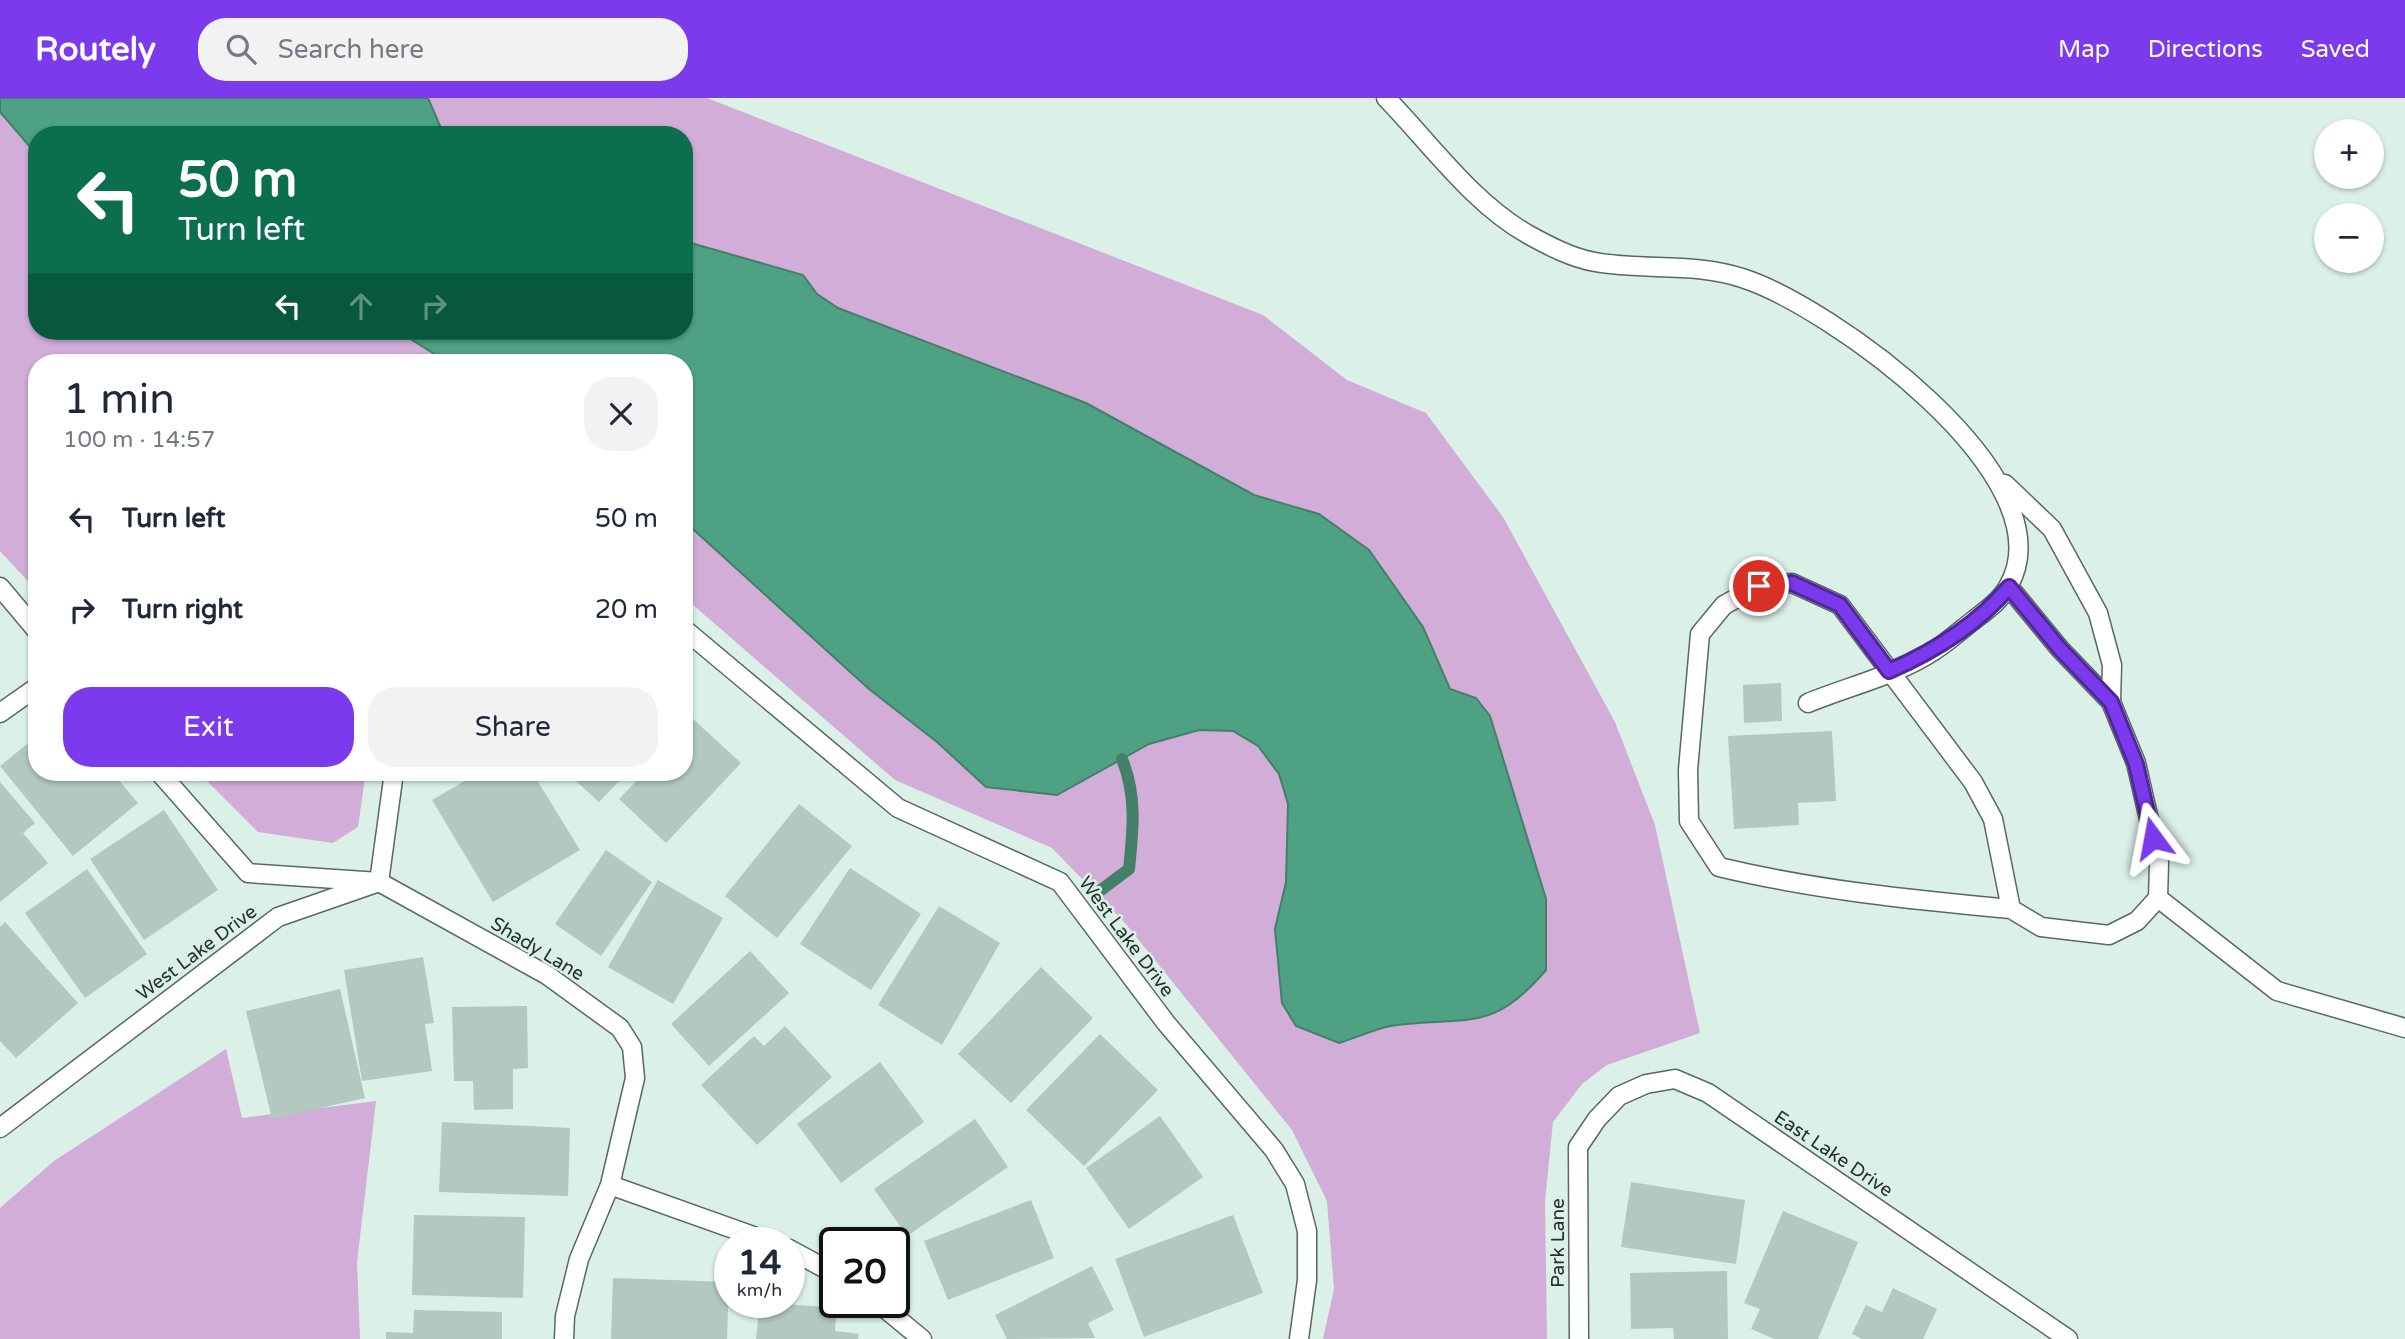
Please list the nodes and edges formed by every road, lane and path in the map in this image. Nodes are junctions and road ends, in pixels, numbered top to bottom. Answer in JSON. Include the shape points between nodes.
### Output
{"nodes":[{"id":1,"x":1386,"y":98,"type":"edge"},
{"id":2,"x":1997,"y":476,"type":"junction"},
{"id":3,"x":0,"y":587,"type":"edge"},
{"id":4,"x":2009,"y":587,"type":"junction"},
{"id":5,"x":28,"y":620,"type":"edge"},
{"id":6,"x":693,"y":637,"type":"edge"},
{"id":7,"x":1889,"y":671,"type":"junction"},
{"id":8,"x":28,"y":693,"type":"edge"},
{"id":9,"x":2111,"y":702,"type":"junction"},
{"id":10,"x":1808,"y":703,"type":"dead end"},
{"id":11,"x":0,"y":713,"type":"edge"},
{"id":12,"x":167,"y":781,"type":"edge"},
{"id":13,"x":393,"y":781,"type":"edge"},
{"id":14,"x":379,"y":882,"type":"junction"},
{"id":15,"x":2158,"y":898,"type":"junction"},
{"id":16,"x":2011,"y":909,"type":"junction"},
{"id":17,"x":2405,"y":1028,"type":"edge"},
{"id":18,"x":0,"y":1128,"type":"edge"},
{"id":19,"x":1578,"y":1147,"type":"joint"},
{"id":20,"x":610,"y":1185,"type":"junction"},
{"id":21,"x":728,"y":1227,"type":"edge"},
{"id":22,"x":896,"y":1318,"type":"edge"},
{"id":23,"x":564,"y":1339,"type":"edge"},
{"id":24,"x":922,"y":1339,"type":"edge"},
{"id":25,"x":1299,"y":1339,"type":"edge"},
{"id":26,"x":1579,"y":1339,"type":"edge"},
{"id":27,"x":2068,"y":1339,"type":"edge"}],
"edges":[{"from":1,"to":2,"type":"lane","via":[[1468,185],[1527,234],[1594,262],[1675,266],[1743,278],[1807,310],[1913,386],[1966,436]]},
{"from":2,"to":4,"type":"lane","via":[[2015,526],[2017,550]]},
{"from":2,"to":9,"type":"lane","via":[[2052,529],[2098,613],[2112,665]]},
{"from":3,"to":5,"type":"lane"},
{"from":4,"to":7,"type":"lane","via":[[1934,651]]},
{"from":4,"to":9,"type":"lane"},
{"from":6,"to":25,"type":"lane","name":"West Lake Drive","via":[[898,808],[1060,882],[1166,1023],[1274,1150],[1295,1184],[1307,1231],[1307,1280]]},
{"from":7,"to":10,"type":"lane"},
{"from":7,"to":16,"type":"lane","via":[[1973,782],[1993,819]]},
{"from":7,"to":16,"type":"lane","via":[[1840,605],[1792,583],[1759,586],[1724,604],[1700,634],[1688,770],[1689,821],[1719,867],[1777,881]]},
{"from":8,"to":11,"type":"lane"},
{"from":9,"to":15,"type":"lane","via":[[2136,764],[2159,863]]},
{"from":12,"to":14,"type":"lane","name":"Shady Lane","via":[[248,873]]},
{"from":13,"to":14,"type":"lane"},
{"from":14,"to":18,"type":"lane","name":"West Lake Drive","via":[[278,917]]},
{"from":14,"to":20,"type":"lane","name":"Shady Lane","via":[[547,975],[620,1028],[632,1048],[635,1078]]},
{"from":15,"to":16,"type":"lane","via":[[2137,921],[2109,935],[2041,927]]},
{"from":15,"to":17,"type":"lane","via":[[2277,991]]},
{"from":19,"to":26,"type":"lane","name":"Park Lane"},
{"from":19,"to":27,"type":"lane","name":"East Lake Drive","via":[[1619,1096],[1646,1084],[1675,1079],[1693,1084]]},
{"from":20,"to":21,"type":"lane"},
{"from":20,"to":23,"type":"lane","name":"Shady Lane","via":[[579,1259]]},
{"from":22,"to":24,"type":"lane"}]}
